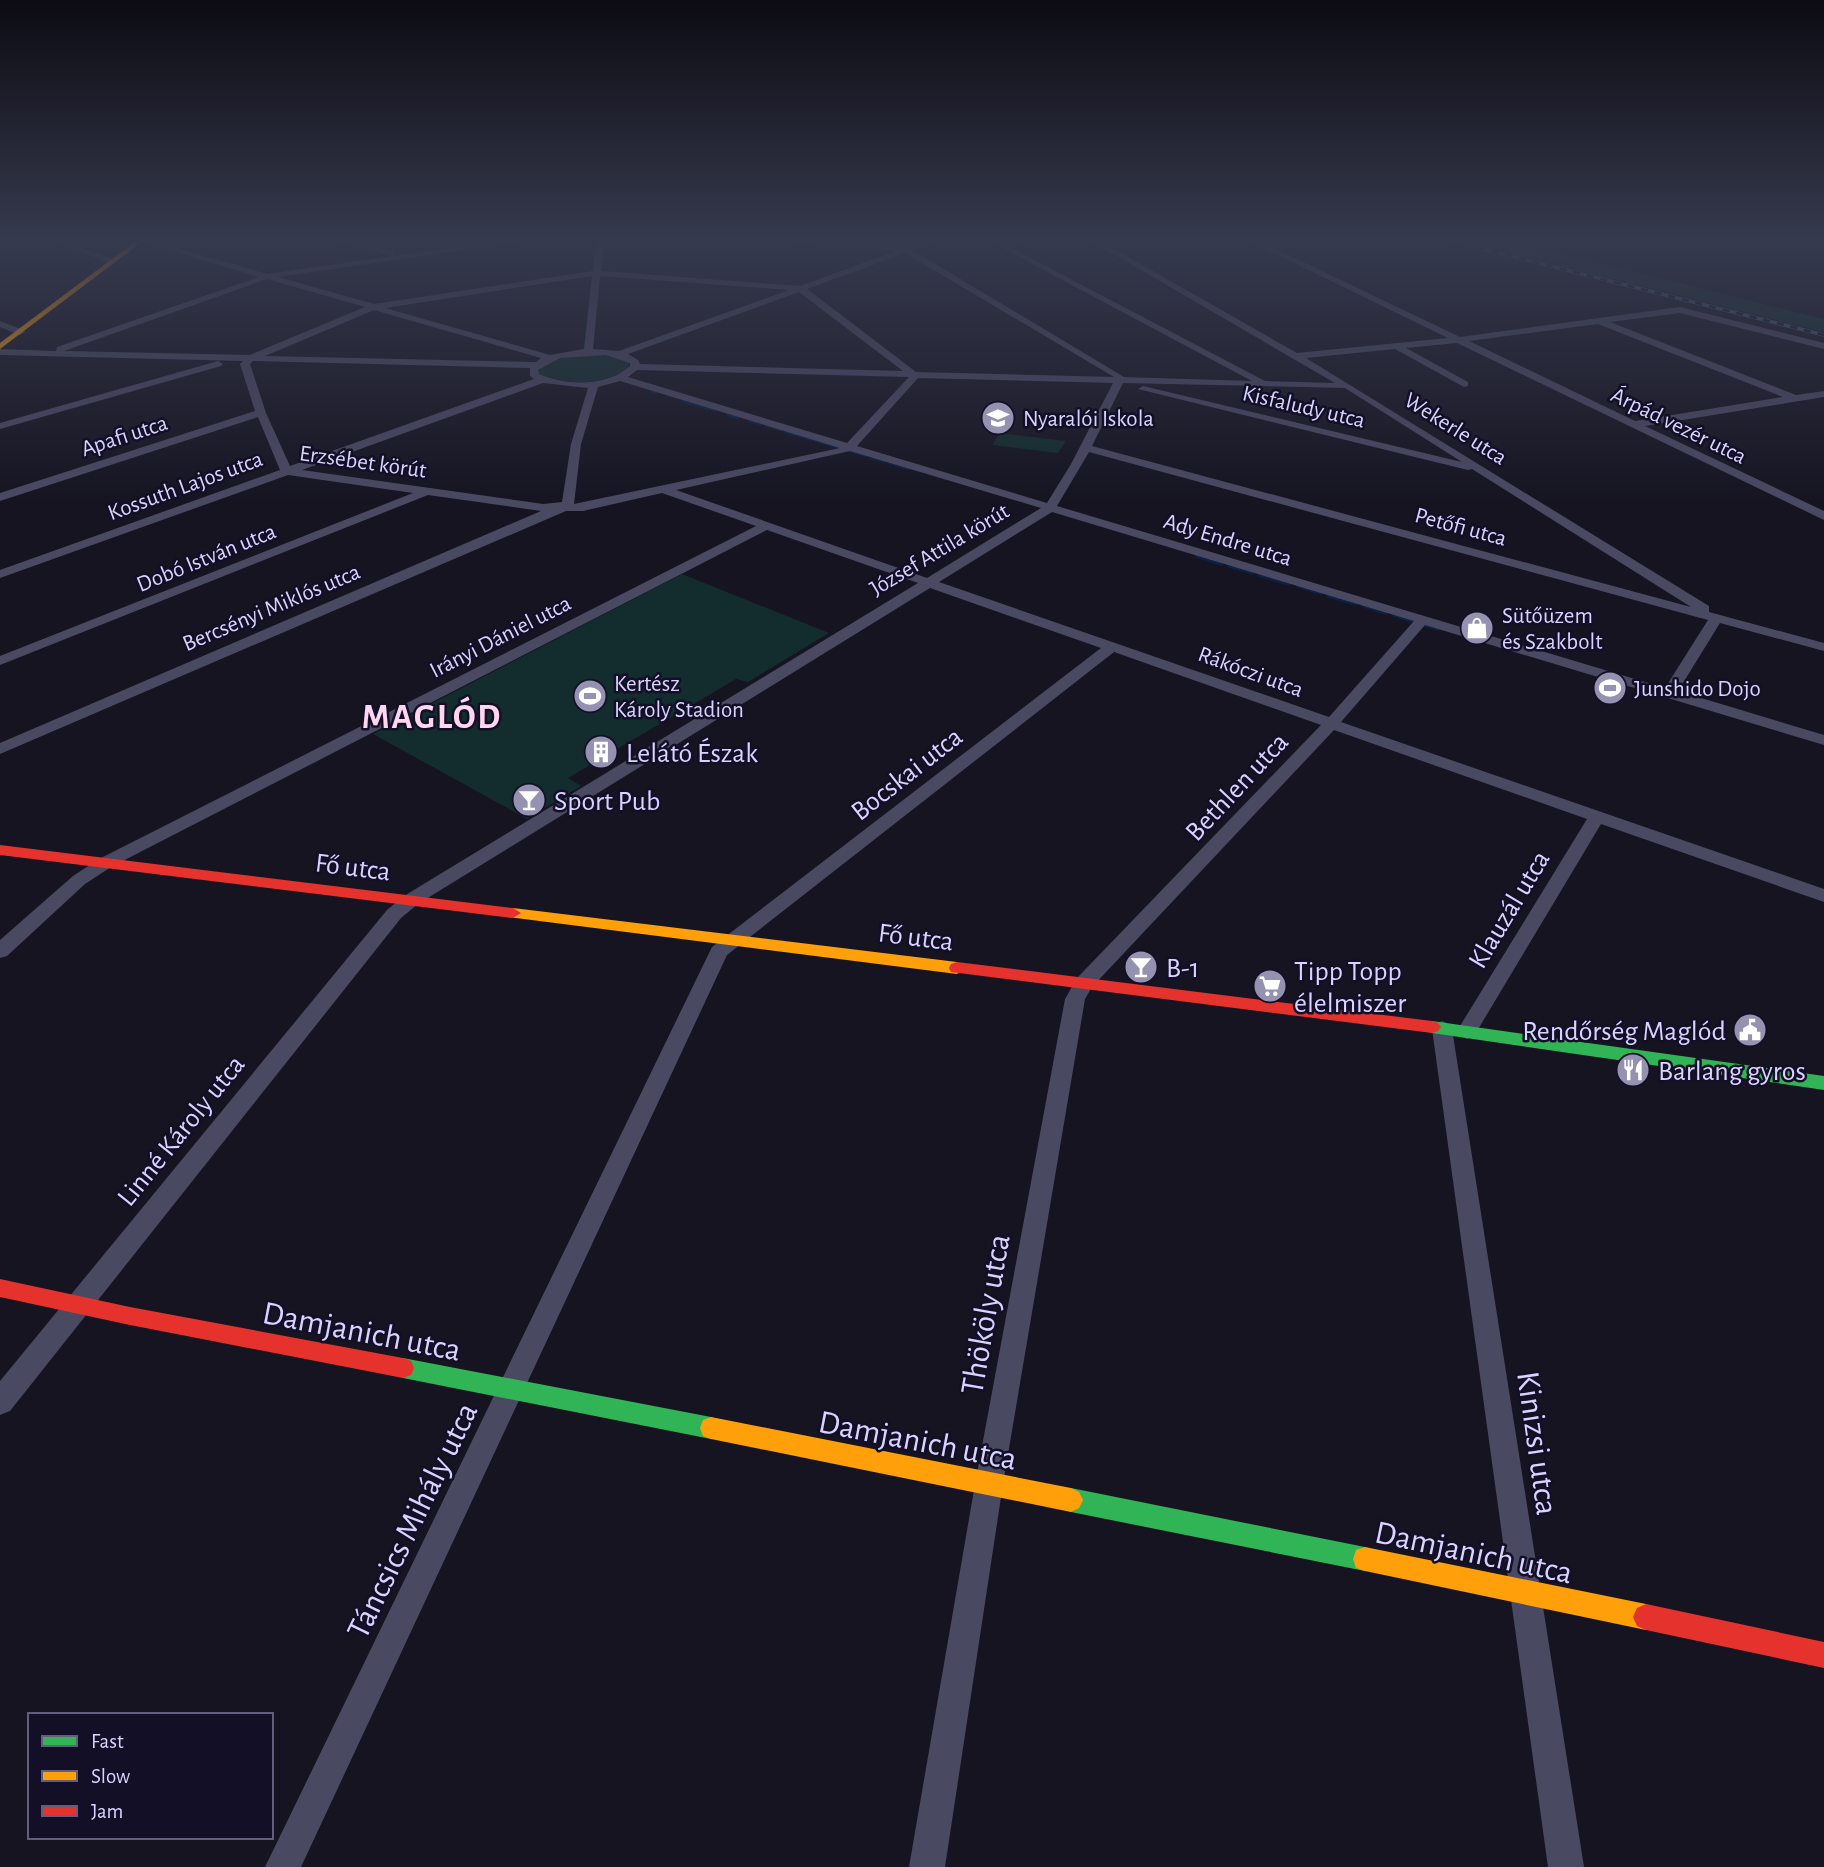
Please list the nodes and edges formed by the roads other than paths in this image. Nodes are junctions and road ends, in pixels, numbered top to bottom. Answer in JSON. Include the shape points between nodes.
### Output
{"nodes":[{"id":1,"x":10,"y":328,"type":"edge"},
{"id":2,"x":25,"y":328,"type":"edge"},
{"id":3,"x":120,"y":328,"type":"edge"},
{"id":4,"x":323,"y":328,"type":"edge"},
{"id":5,"x":447,"y":328,"type":"edge"},
{"id":6,"x":591,"y":328,"type":"edge"},
{"id":7,"x":691,"y":328,"type":"edge"},
{"id":8,"x":853,"y":328,"type":"edge"},
{"id":9,"x":1038,"y":328,"type":"edge"},
{"id":10,"x":1158,"y":328,"type":"edge"},
{"id":11,"x":1247,"y":328,"type":"edge"},
{"id":12,"x":1434,"y":328,"type":"edge"},
{"id":13,"x":1542,"y":328,"type":"edge"},
{"id":14,"x":1618,"y":328,"type":"edge"},
{"id":15,"x":1753,"y":328,"type":"edge"},
{"id":16,"x":20,"y":332,"type":"junction"},
{"id":17,"x":1459,"y":340,"type":"junction"},
{"id":18,"x":1396,"y":346,"type":"junction"},
{"id":19,"x":1824,"y":346,"type":"edge"},
{"id":20,"x":0,"y":349,"type":"edge"},
{"id":21,"x":588,"y":352,"type":"junction"},
{"id":22,"x":49,"y":353,"type":"junction"},
{"id":23,"x":620,"y":354,"type":"junction"},
{"id":24,"x":1296,"y":356,"type":"junction"},
{"id":25,"x":237,"y":358,"type":"junction"},
{"id":26,"x":251,"y":358,"type":"junction"},
{"id":27,"x":550,"y":358,"type":"junction"},
{"id":28,"x":537,"y":365,"type":"junction"},
{"id":29,"x":635,"y":367,"type":"junction"},
{"id":30,"x":914,"y":375,"type":"junction"},
{"id":31,"x":620,"y":378,"type":"junction"},
{"id":32,"x":542,"y":380,"type":"junction"},
{"id":33,"x":1119,"y":381,"type":"junction"},
{"id":34,"x":594,"y":384,"type":"junction"},
{"id":35,"x":1264,"y":384,"type":"junction"},
{"id":36,"x":1464,"y":384,"type":"dead end"},
{"id":37,"x":1348,"y":386,"type":"junction"},
{"id":38,"x":1824,"y":394,"type":"edge"},
{"id":39,"x":1793,"y":398,"type":"junction"},
{"id":40,"x":261,"y":413,"type":"junction"},
{"id":41,"x":1634,"y":424,"type":"junction"},
{"id":42,"x":0,"y":426,"type":"edge"},
{"id":43,"x":849,"y":448,"type":"junction"},
{"id":44,"x":1086,"y":448,"type":"junction"},
{"id":45,"x":1479,"y":467,"type":"junction"},
{"id":46,"x":286,"y":471,"type":"junction"},
{"id":47,"x":663,"y":490,"type":"junction"},
{"id":48,"x":426,"y":492,"type":"junction"},
{"id":49,"x":0,"y":497,"type":"edge"},
{"id":50,"x":1050,"y":508,"type":"junction"},
{"id":51,"x":561,"y":509,"type":"junction"},
{"id":52,"x":1824,"y":516,"type":"edge"},
{"id":53,"x":766,"y":526,"type":"junction"},
{"id":54,"x":0,"y":574,"type":"edge"},
{"id":55,"x":928,"y":582,"type":"junction"},
{"id":56,"x":1716,"y":618,"type":"junction"},
{"id":57,"x":1422,"y":620,"type":"junction"},
{"id":58,"x":1113,"y":646,"type":"junction"},
{"id":59,"x":1824,"y":647,"type":"edge"},
{"id":60,"x":0,"y":661,"type":"edge"},
{"id":61,"x":1669,"y":694,"type":"junction"},
{"id":62,"x":1331,"y":724,"type":"junction"},
{"id":63,"x":1824,"y":740,"type":"edge"},
{"id":64,"x":0,"y":749,"type":"edge"},
{"id":65,"x":1597,"y":816,"type":"junction"},
{"id":66,"x":0,"y":850,"type":"edge"},
{"id":67,"x":105,"y":863,"type":"junction"},
{"id":68,"x":1824,"y":896,"type":"edge"},
{"id":69,"x":411,"y":900,"type":"junction"},
{"id":70,"x":731,"y":940,"type":"junction"},
{"id":71,"x":0,"y":951,"type":"edge"},
{"id":72,"x":1084,"y":984,"type":"junction"},
{"id":73,"x":1454,"y":1030,"type":"junction"},
{"id":74,"x":1824,"y":1083,"type":"edge"},
{"id":75,"x":0,"y":1288,"type":"edge"},
{"id":76,"x":76,"y":1306,"type":"junction"},
{"id":77,"x":513,"y":1388,"type":"junction"},
{"id":78,"x":0,"y":1402,"type":"edge"},
{"id":79,"x":989,"y":1484,"type":"junction"},
{"id":80,"x":1525,"y":1591,"type":"junction"},
{"id":81,"x":1824,"y":1655,"type":"edge"},
{"id":82,"x":283,"y":1867,"type":"edge"},
{"id":83,"x":927,"y":1867,"type":"edge"},
{"id":84,"x":1566,"y":1867,"type":"edge"}],
"edges":[{"from":1,"to":16,"type":"street"},
{"from":2,"to":16,"type":"main road"},
{"from":3,"to":22,"type":"street"},
{"from":4,"to":26,"type":"street"},
{"from":5,"to":27,"type":"street"},
{"from":6,"to":21,"type":"street"},
{"from":7,"to":23,"type":"street"},
{"from":8,"to":30,"type":"street"},
{"from":9,"to":33,"type":"street","via":[[1119,376]]},
{"from":10,"to":35,"type":"street"},
{"from":11,"to":24,"type":"street","name":"Wekerle utca"},
{"from":12,"to":17,"type":"street","name":"Árpád vezér utca"},
{"from":13,"to":17,"type":"street"},
{"from":14,"to":39,"type":"street"},
{"from":15,"to":19,"type":"street"},
{"from":16,"to":20,"type":"main road"},
{"from":17,"to":18,"type":"street"},
{"from":17,"to":41,"type":"street","name":"Árpád vezér utca"},
{"from":18,"to":24,"type":"street"},
{"from":18,"to":36,"type":"street"},
{"from":20,"to":22,"type":"street"},
{"from":21,"to":23,"type":"street"},
{"from":21,"to":27,"type":"street"},
{"from":22,"to":25,"type":"street"},
{"from":23,"to":29,"type":"street","via":[[635,362]]},
{"from":24,"to":37,"type":"street","name":"Wekerle utca"},
{"from":25,"to":26,"type":"street"},
{"from":25,"to":42,"type":"street"},
{"from":26,"to":28,"type":"street"},
{"from":26,"to":40,"type":"street","name":"Erzsébet körút","via":[[245,364]]},
{"from":27,"to":28,"type":"street"},
{"from":28,"to":32,"type":"street","via":[[533,370]]},
{"from":29,"to":30,"type":"street"},
{"from":29,"to":31,"type":"street"},
{"from":30,"to":33,"type":"street"},
{"from":30,"to":43,"type":"street"},
{"from":31,"to":34,"type":"street"},
{"from":31,"to":43,"type":"street","name":"Ady Endre utca"},
{"from":32,"to":34,"type":"street"},
{"from":32,"to":46,"type":"street","name":"Kossuth Lajos utca"},
{"from":33,"to":35,"type":"street"},
{"from":33,"to":44,"type":"street","name":"József Attila körút"},
{"from":33,"to":45,"type":"street","name":"Kisfaludy utca"},
{"from":34,"to":51,"type":"street","via":[[576,444],[568,503]]},
{"from":35,"to":37,"type":"street"},
{"from":37,"to":45,"type":"street","name":"Wekerle utca"},
{"from":38,"to":39,"type":"street"},
{"from":39,"to":41,"type":"street"},
{"from":40,"to":46,"type":"street","name":"Erzsébet körút"},
{"from":40,"to":49,"type":"street","name":"Apafi utca"},
{"from":41,"to":52,"type":"street","name":"Árpád vezér utca"},
{"from":43,"to":47,"type":"street","name":"Erzsébet körút"},
{"from":43,"to":50,"type":"street","name":"Ady Endre utca"},
{"from":44,"to":50,"type":"street","name":"József Attila körút"},
{"from":44,"to":56,"type":"street","name":"Petőfi utca"},
{"from":45,"to":56,"type":"street","name":"Wekerle utca"},
{"from":46,"to":48,"type":"street","name":"Erzsébet körút"},
{"from":46,"to":54,"type":"street","name":"Kossuth Lajos utca"},
{"from":47,"to":51,"type":"street","name":"Erzsébet körút"},
{"from":47,"to":53,"type":"street","name":"Rákóczi utca"},
{"from":48,"to":51,"type":"street","name":"Erzsébet körút"},
{"from":48,"to":60,"type":"street","name":"Dobó István utca"},
{"from":50,"to":55,"type":"street","name":"József Attila körút"},
{"from":50,"to":57,"type":"street","name":"Ady Endre utca"},
{"from":51,"to":64,"type":"street","name":"Bercsényi Miklós utca"},
{"from":53,"to":55,"type":"street","name":"Rákóczi utca"},
{"from":53,"to":67,"type":"street","name":"Irányi Dániel utca"},
{"from":55,"to":58,"type":"street","name":"Rákóczi utca"},
{"from":55,"to":69,"type":"street","name":"József Attila körút"},
{"from":56,"to":59,"type":"street","name":"Petőfi utca"},
{"from":56,"to":61,"type":"street"},
{"from":57,"to":61,"type":"street","name":"Ady Endre utca"},
{"from":57,"to":62,"type":"street","name":"Bethlen utca"},
{"from":58,"to":62,"type":"street","name":"Rákóczi utca"},
{"from":58,"to":70,"type":"street","name":"Bocskai utca"},
{"from":61,"to":63,"type":"street","name":"Ady Endre utca"},
{"from":62,"to":65,"type":"street","name":"Rákóczi utca"},
{"from":62,"to":72,"type":"street","name":"Bethlen utca"},
{"from":65,"to":68,"type":"street","name":"Rákóczi utca"},
{"from":65,"to":73,"type":"street","name":"Klauzál utca"},
{"from":66,"to":67,"type":"main road","name":"Fő utca"},
{"from":67,"to":69,"type":"main road","name":"Fő utca"},
{"from":67,"to":71,"type":"street","name":"Irányi Dániel utca","via":[[79,880]]},
{"from":69,"to":70,"type":"main road","name":"Fő utca"},
{"from":69,"to":76,"type":"street","name":"Linné Károly utca","via":[[394,914]]},
{"from":70,"to":72,"type":"main road","name":"Fő utca"},
{"from":70,"to":77,"type":"street","name":"Táncsics Mihály utca","via":[[719,952]]},
{"from":72,"to":73,"type":"main road","name":"Fő utca"},
{"from":72,"to":79,"type":"street","name":"Thököly utca","via":[[1075,999]]},
{"from":73,"to":74,"type":"main road","name":"Fő utca"},
{"from":73,"to":80,"type":"street","name":"Kinizsi utca"},
{"from":75,"to":76,"type":"main road","name":"Damjanich utca"},
{"from":76,"to":77,"type":"main road","name":"Damjanich utca"},
{"from":76,"to":78,"type":"street","name":"Linné Károly utca"},
{"from":77,"to":79,"type":"main road","name":"Damjanich utca"},
{"from":77,"to":82,"type":"street","name":"Táncsics Mihály utca"},
{"from":79,"to":80,"type":"main road","name":"Damjanich utca"},
{"from":79,"to":83,"type":"street","name":"Thököly utca"},
{"from":80,"to":81,"type":"main road","name":"Damjanich utca"},
{"from":80,"to":84,"type":"street","name":"Kinizsi utca"}]}
